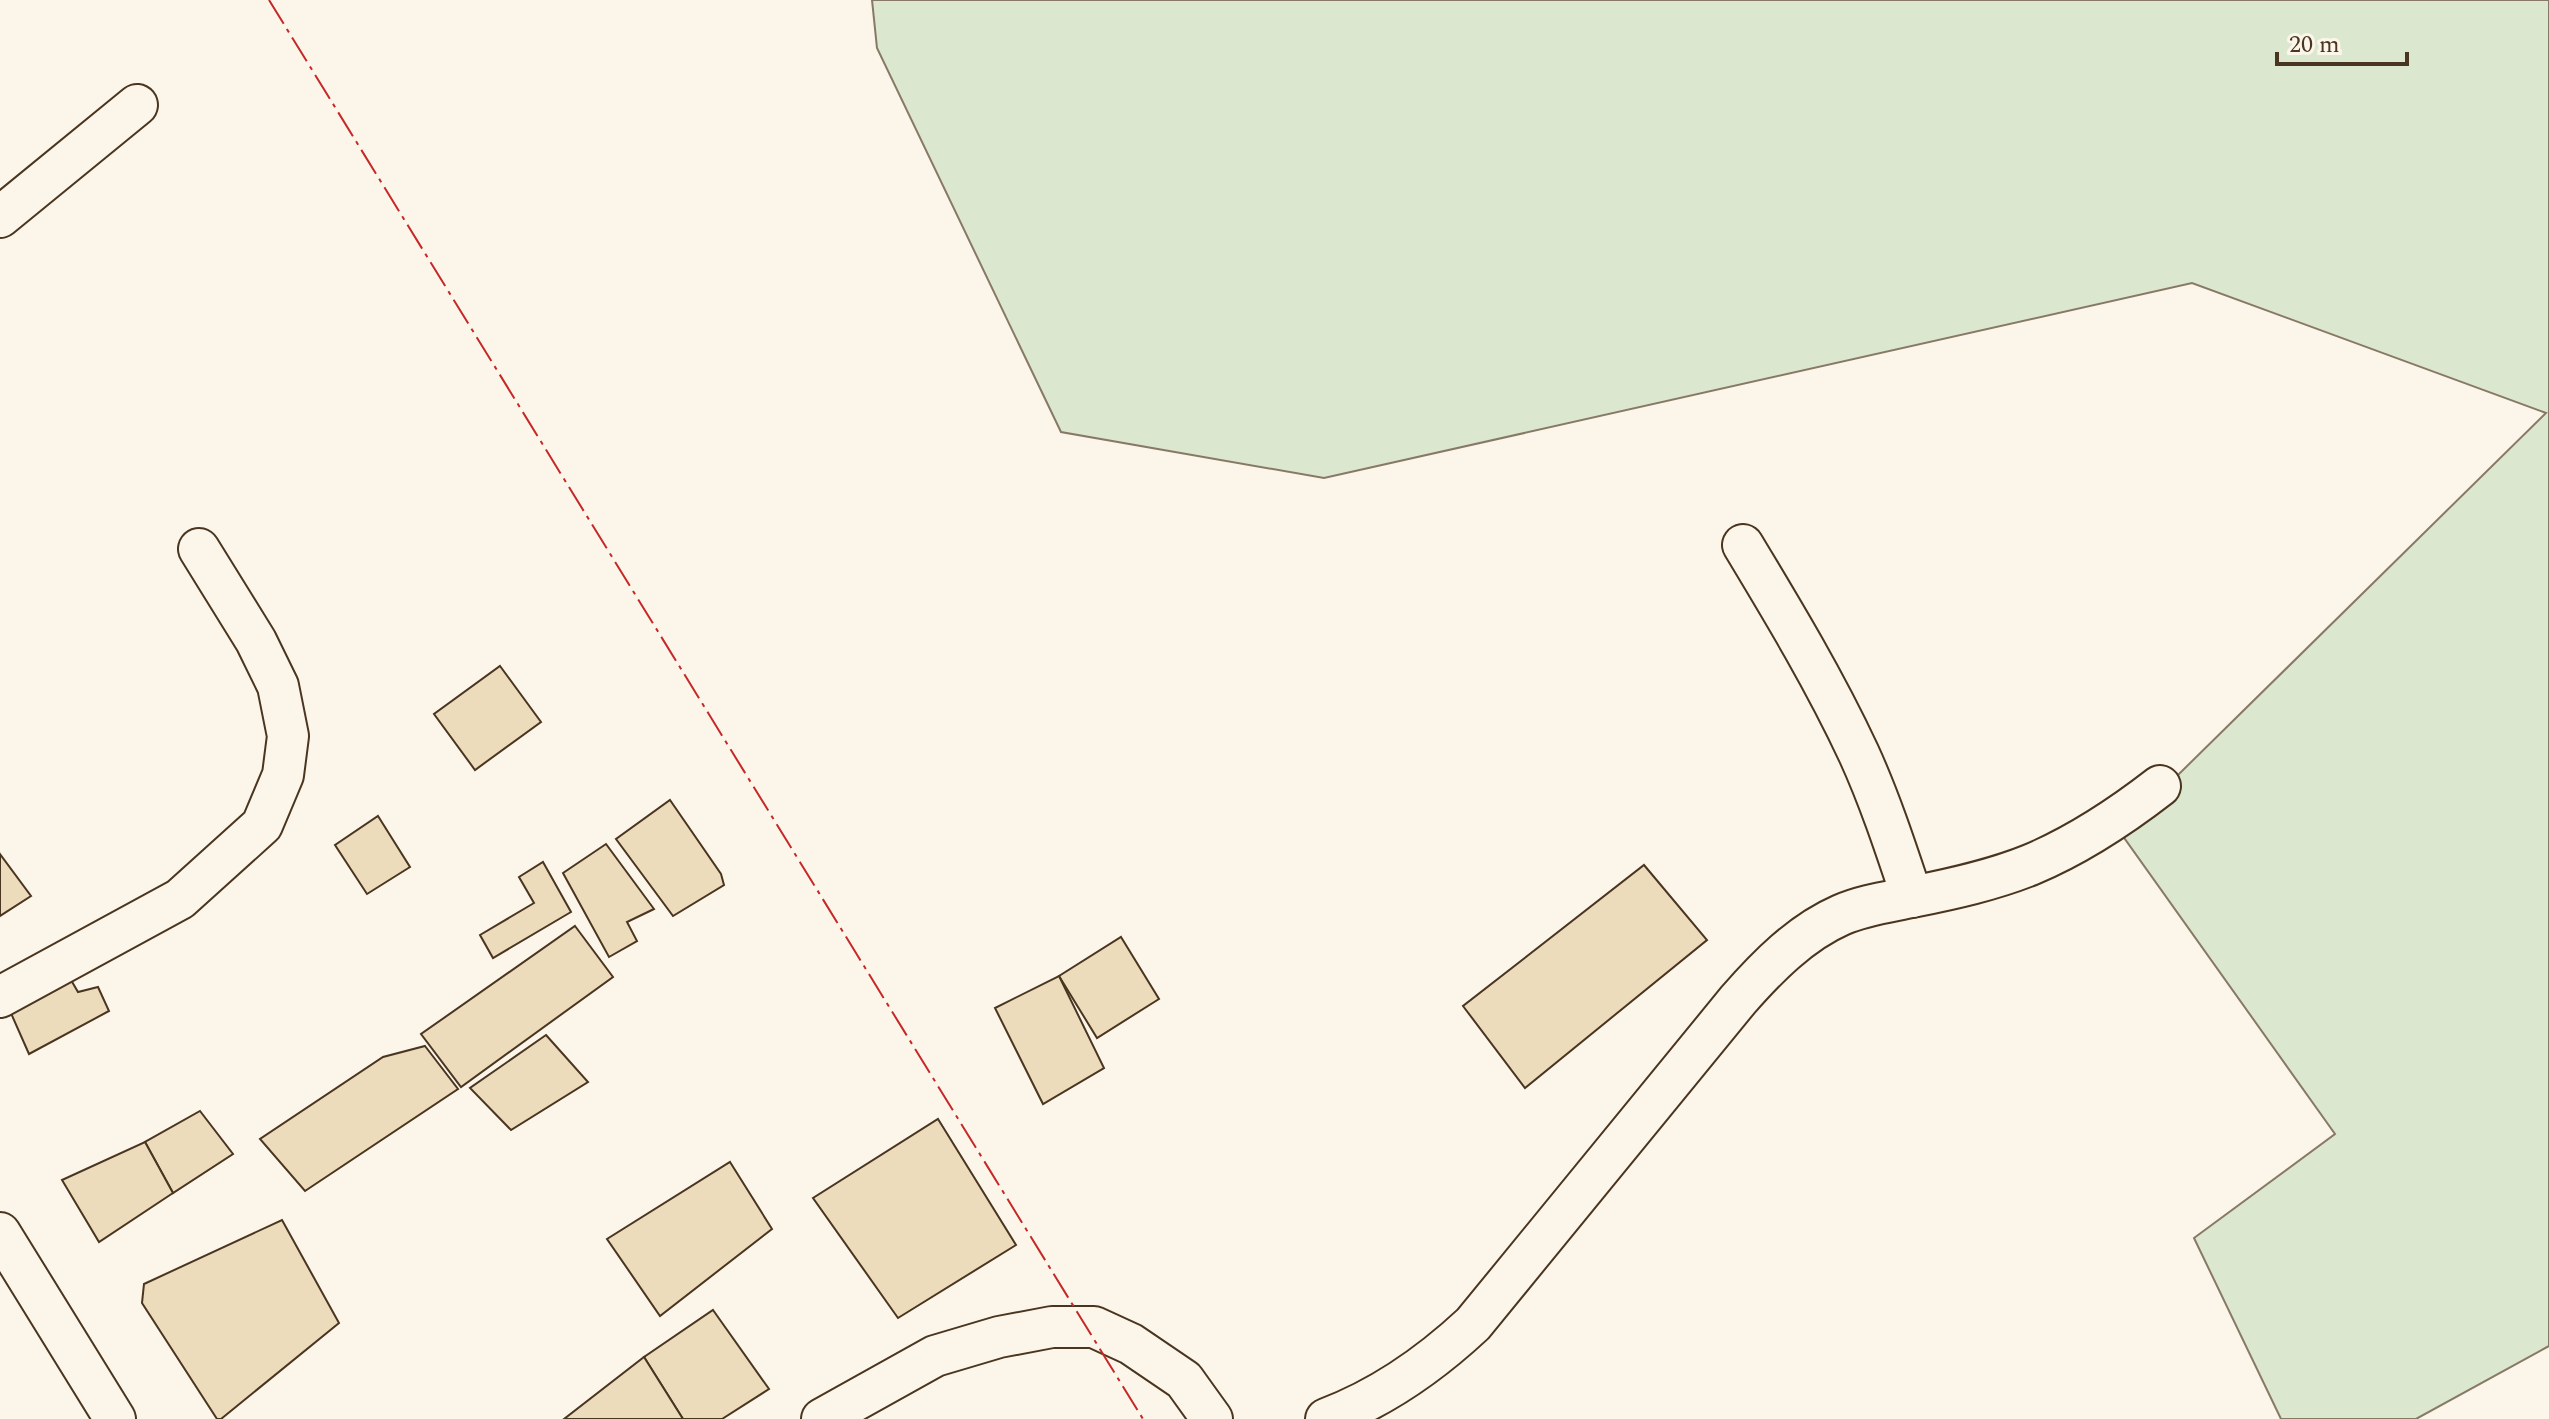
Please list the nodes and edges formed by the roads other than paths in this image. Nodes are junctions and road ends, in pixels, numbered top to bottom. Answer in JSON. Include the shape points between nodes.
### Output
{"nodes":[{"id":1,"x":137,"y":105,"type":"dead end"},
{"id":2,"x":0,"y":217,"type":"edge"},
{"id":3,"x":1743,"y":545,"type":"dead end"},
{"id":4,"x":199,"y":549,"type":"dead end"},
{"id":5,"x":2160,"y":786,"type":"dead end"},
{"id":6,"x":1912,"y":897,"type":"junction"},
{"id":7,"x":0,"y":997,"type":"edge"},
{"id":8,"x":0,"y":1233,"type":"edge"},
{"id":9,"x":115,"y":1419,"type":"edge"},
{"id":10,"x":822,"y":1419,"type":"edge"},
{"id":11,"x":1212,"y":1419,"type":"edge"},
{"id":12,"x":1326,"y":1419,"type":"edge"}],
"edges":[{"from":1,"to":2,"type":"street"},
{"from":3,"to":6,"type":"street","via":[[1860,755]]},
{"from":4,"to":7,"type":"street","via":[[278,686],[288,736],[283,775],[262,825],[180,899]]},
{"from":5,"to":6,"type":"street","via":[[2073,846],[1983,880]]},
{"from":6,"to":12,"type":"street","via":[[1840,916],[1768,967],[1473,1324],[1387,1390]]},
{"from":8,"to":9,"type":"street"},
{"from":10,"to":11,"type":"street","via":[[935,1356],[1052,1327],[1094,1327],[1131,1344],[1184,1380]]}]}
